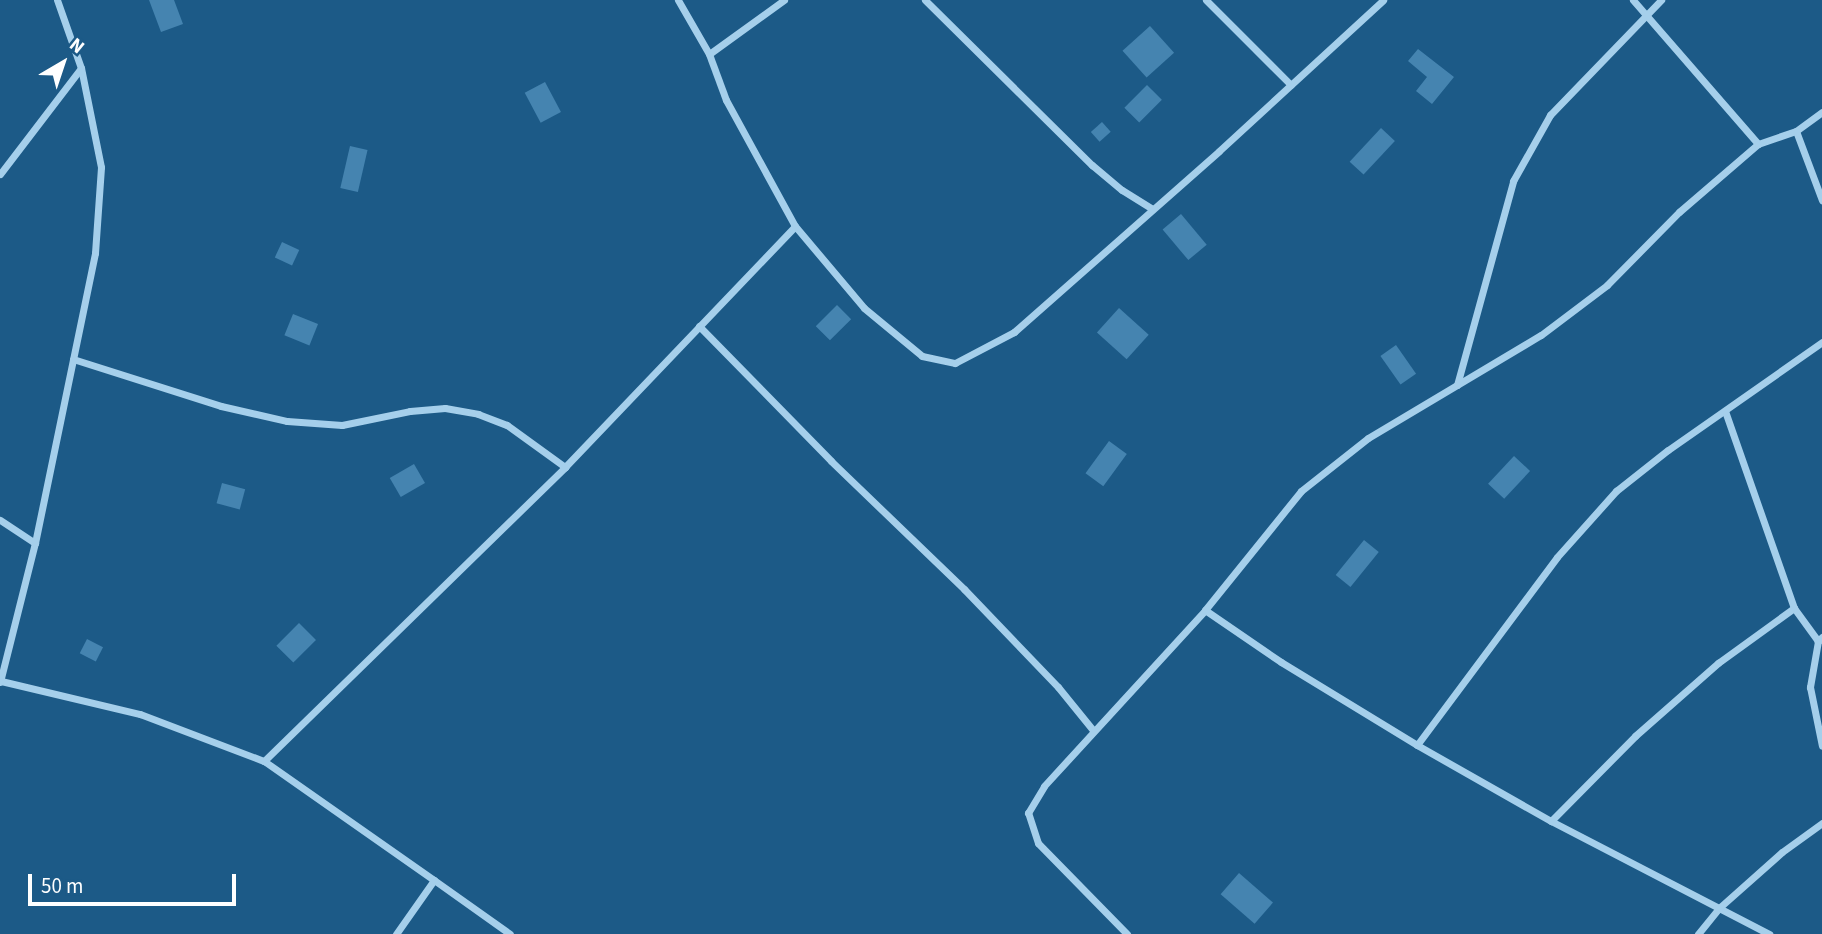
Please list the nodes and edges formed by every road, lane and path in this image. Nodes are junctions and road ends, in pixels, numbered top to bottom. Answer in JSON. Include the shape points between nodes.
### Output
{"nodes":[{"id":1,"x":57,"y":0,"type":"edge"},
{"id":2,"x":678,"y":0,"type":"edge"},
{"id":3,"x":784,"y":0,"type":"edge"},
{"id":4,"x":925,"y":0,"type":"edge"},
{"id":5,"x":1206,"y":0,"type":"edge"},
{"id":6,"x":1383,"y":0,"type":"edge"},
{"id":7,"x":1633,"y":0,"type":"edge"},
{"id":8,"x":1661,"y":0,"type":"edge"},
{"id":9,"x":1646,"y":15,"type":"junction"},
{"id":10,"x":709,"y":54,"type":"junction"},
{"id":11,"x":81,"y":68,"type":"junction"},
{"id":12,"x":1292,"y":85,"type":"junction"},
{"id":13,"x":1822,"y":111,"type":"edge"},
{"id":14,"x":1796,"y":131,"type":"junction"},
{"id":15,"x":1758,"y":144,"type":"junction"},
{"id":16,"x":0,"y":174,"type":"edge"},
{"id":17,"x":1822,"y":200,"type":"edge"},
{"id":18,"x":1153,"y":209,"type":"junction"},
{"id":19,"x":794,"y":226,"type":"junction"},
{"id":20,"x":699,"y":326,"type":"junction"},
{"id":21,"x":1822,"y":342,"type":"edge"},
{"id":22,"x":74,"y":359,"type":"junction"},
{"id":23,"x":1457,"y":385,"type":"junction"},
{"id":24,"x":1725,"y":411,"type":"junction"},
{"id":25,"x":565,"y":467,"type":"junction"},
{"id":26,"x":0,"y":520,"type":"edge"},
{"id":27,"x":35,"y":543,"type":"junction"},
{"id":28,"x":1794,"y":608,"type":"junction"},
{"id":29,"x":1205,"y":610,"type":"junction"},
{"id":30,"x":1820,"y":639,"type":"edge"},
{"id":31,"x":0,"y":682,"type":"edge"},
{"id":32,"x":1093,"y":730,"type":"junction"},
{"id":33,"x":1418,"y":745,"type":"junction"},
{"id":34,"x":1822,"y":746,"type":"edge"},
{"id":35,"x":264,"y":761,"type":"junction"},
{"id":36,"x":1551,"y":821,"type":"junction"},
{"id":37,"x":1822,"y":823,"type":"edge"},
{"id":38,"x":434,"y":880,"type":"junction"},
{"id":39,"x":1719,"y":908,"type":"junction"},
{"id":40,"x":396,"y":934,"type":"edge"},
{"id":41,"x":510,"y":934,"type":"edge"},
{"id":42,"x":1127,"y":934,"type":"edge"},
{"id":43,"x":1698,"y":934,"type":"edge"},
{"id":44,"x":1769,"y":934,"type":"edge"}],
"edges":[{"from":1,"to":11,"type":"street"},
{"from":2,"to":10,"type":"street"},
{"from":3,"to":10,"type":"street"},
{"from":4,"to":18,"type":"street","via":[[1092,165]]},
{"from":5,"to":12,"type":"street"},
{"from":6,"to":12,"type":"street"},
{"from":7,"to":9,"type":"street"},
{"from":8,"to":9,"type":"street"},
{"from":9,"to":15,"type":"street"},
{"from":9,"to":23,"type":"street","via":[[1550,115],[1513,181]]},
{"from":10,"to":19,"type":"street","via":[[726,100]]},
{"from":11,"to":16,"type":"street"},
{"from":11,"to":22,"type":"street","via":[[101,167],[95,254]]},
{"from":12,"to":18,"type":"street"},
{"from":13,"to":14,"type":"street"},
{"from":14,"to":15,"type":"street"},
{"from":14,"to":17,"type":"street"},
{"from":15,"to":23,"type":"street","via":[[1679,212],[1607,285],[1541,335]]},
{"from":18,"to":19,"type":"street","via":[[1014,332],[955,363],[922,356],[863,308]]},
{"from":19,"to":20,"type":"street"},
{"from":20,"to":25,"type":"street"},
{"from":20,"to":32,"type":"street","via":[[964,589]]},
{"from":21,"to":24,"type":"street"},
{"from":22,"to":25,"type":"street","via":[[220,406],[286,421],[342,425],[445,408],[478,414],[507,425]]},
{"from":22,"to":27,"type":"street"},
{"from":23,"to":29,"type":"street","via":[[1368,438],[1301,491]]},
{"from":24,"to":28,"type":"street"},
{"from":24,"to":33,"type":"street","via":[[1616,491],[1557,556]]},
{"from":25,"to":35,"type":"street"},
{"from":26,"to":27,"type":"street"},
{"from":27,"to":31,"type":"street"},
{"from":28,"to":30,"type":"street"},
{"from":28,"to":36,"type":"street","via":[[1707,672]]},
{"from":29,"to":32,"type":"street"},
{"from":29,"to":33,"type":"street","via":[[1280,662]]},
{"from":30,"to":34,"type":"street","via":[[1810,687]]},
{"from":31,"to":35,"type":"street","via":[[140,714]]},
{"from":32,"to":42,"type":"street","via":[[1044,786],[1028,813],[1038,843]]},
{"from":33,"to":36,"type":"street"},
{"from":35,"to":38,"type":"street"},
{"from":36,"to":39,"type":"street"},
{"from":37,"to":39,"type":"street"},
{"from":38,"to":40,"type":"street"},
{"from":38,"to":41,"type":"street"},
{"from":39,"to":43,"type":"street"},
{"from":39,"to":44,"type":"street"}]}
